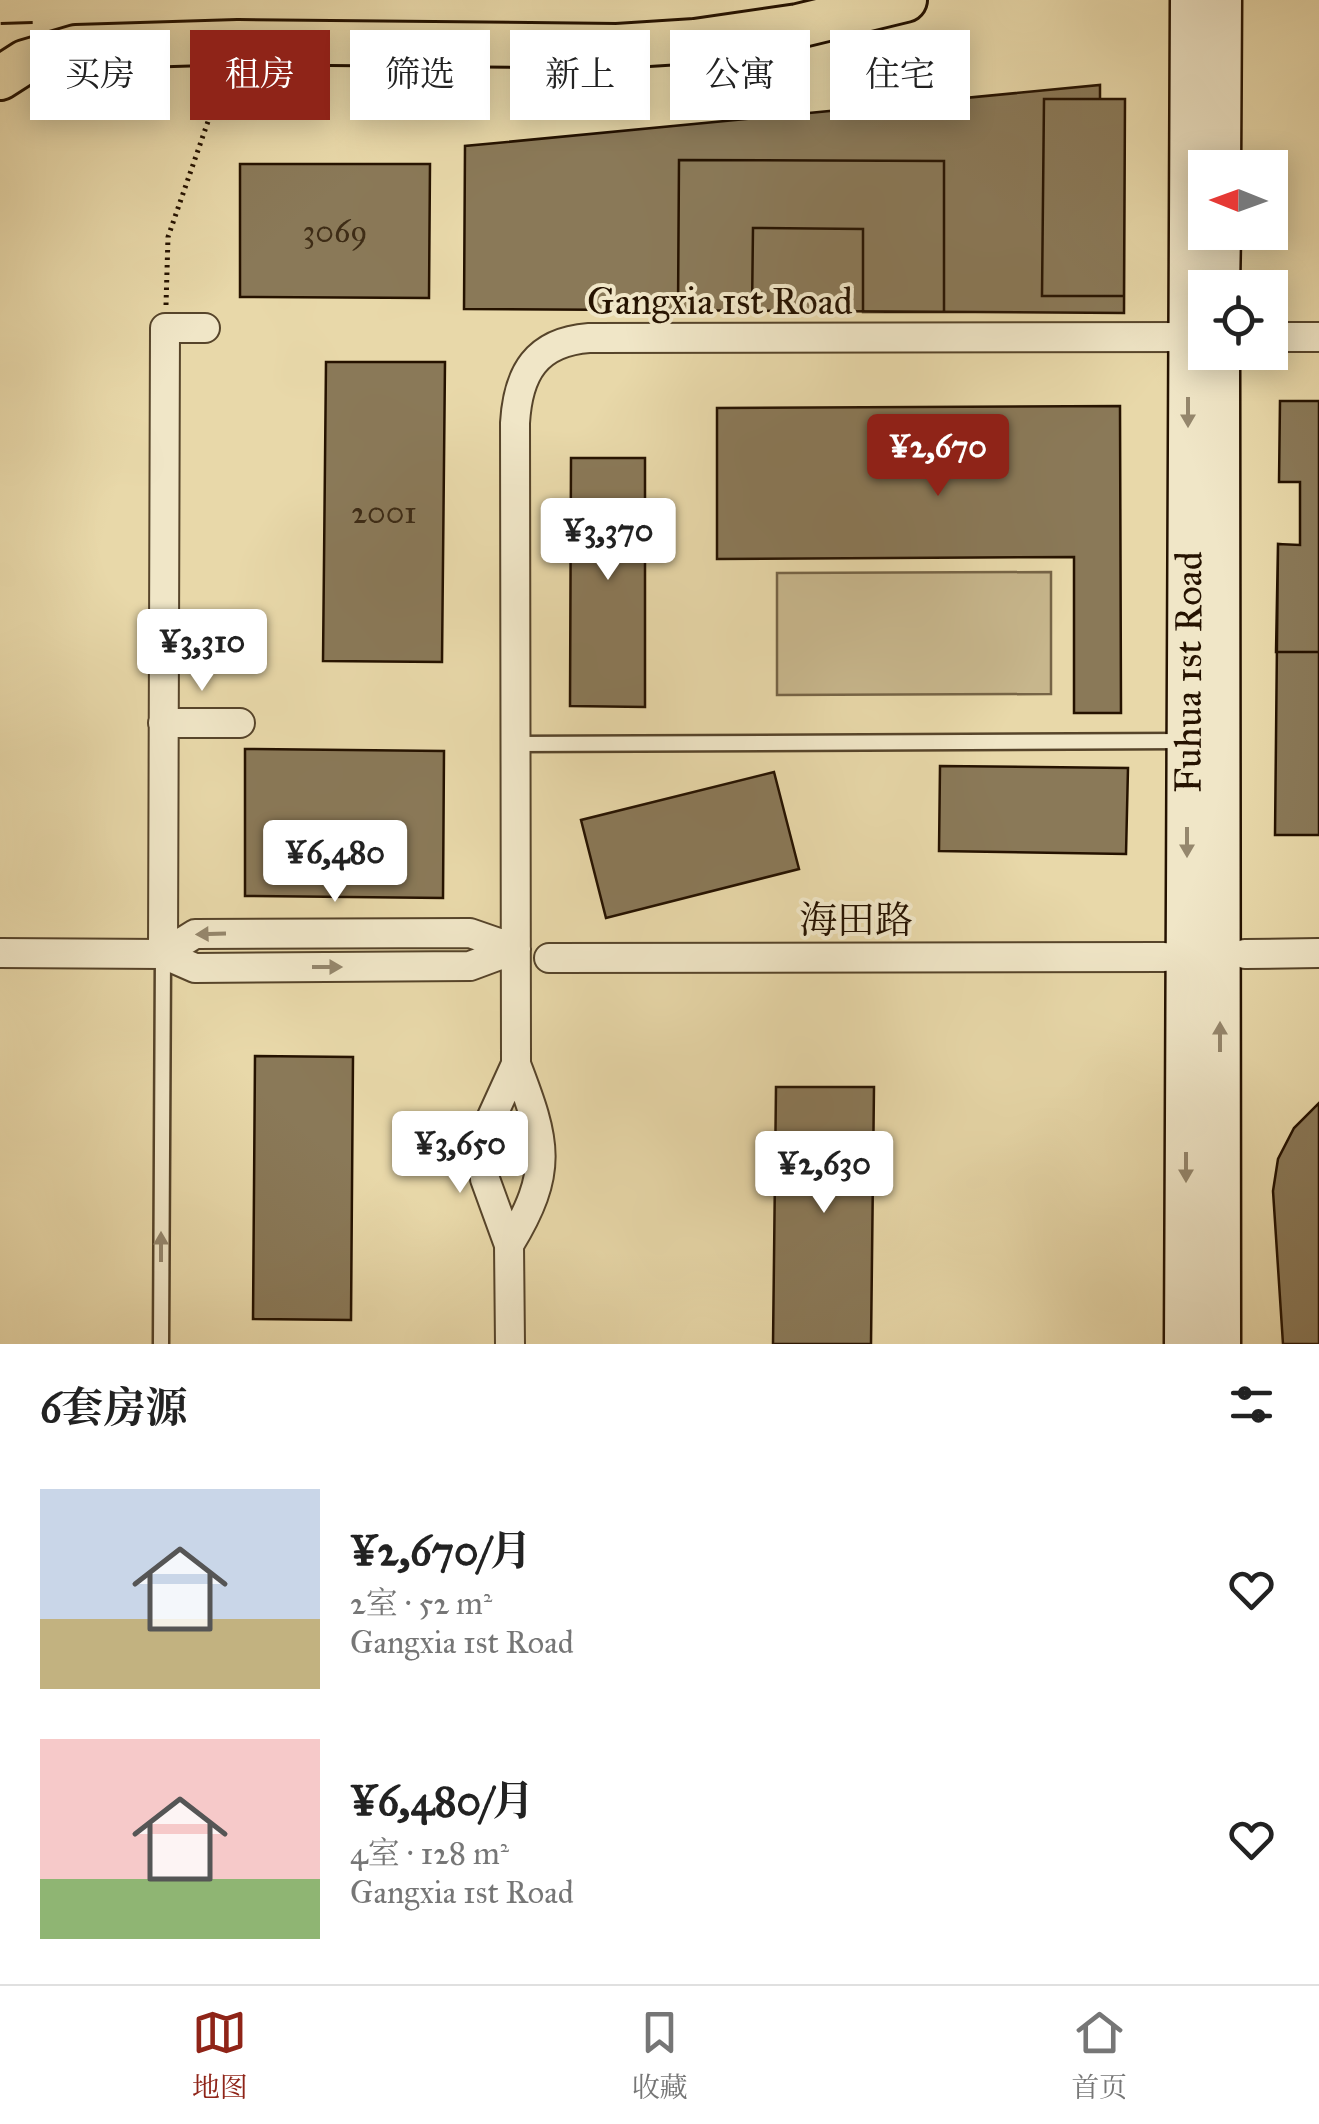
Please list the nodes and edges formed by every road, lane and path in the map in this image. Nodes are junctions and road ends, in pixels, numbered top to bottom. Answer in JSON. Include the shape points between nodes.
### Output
{"nodes":[{"id":1,"x":30,"y":0,"type":"edge"},
{"id":2,"x":905,"y":0,"type":"edge"},
{"id":3,"x":1190,"y":0,"type":"edge"},
{"id":4,"x":1221,"y":0,"type":"edge"},
{"id":5,"x":0,"y":1,"type":"edge"},
{"id":6,"x":73,"y":30,"type":"edge"},
{"id":7,"x":170,"y":43,"type":"edge"},
{"id":8,"x":30,"y":62,"type":"edge"},
{"id":9,"x":0,"y":78,"type":"edge"},
{"id":10,"x":209,"y":120,"type":"edge"},
{"id":11,"x":1220,"y":150,"type":"edge"},
{"id":12,"x":1201,"y":270,"type":"edge"},
{"id":13,"x":165,"y":328,"type":"junction"},
{"id":14,"x":205,"y":328,"type":"dead end"},
{"id":15,"x":1288,"y":337,"type":"edge"},
{"id":16,"x":1319,"y":337,"type":"edge"},
{"id":17,"x":1188,"y":342,"type":"edge"},
{"id":18,"x":1203,"y":370,"type":"edge"},
{"id":19,"x":1204,"y":370,"type":"edge"},
{"id":20,"x":163,"y":723,"type":"junction"},
{"id":21,"x":240,"y":723,"type":"dead end"},
{"id":22,"x":1186,"y":741,"type":"junction"},
{"id":23,"x":515,"y":744,"type":"junction"},
{"id":24,"x":516,"y":950,"type":"junction"},
{"id":25,"x":0,"y":952,"type":"edge"},
{"id":26,"x":163,"y":954,"type":"junction"},
{"id":27,"x":1245,"y":954,"type":"dead end"},
{"id":28,"x":1319,"y":954,"type":"edge"},
{"id":29,"x":549,"y":958,"type":"dead end"},
{"id":30,"x":1164,"y":958,"type":"dead end"},
{"id":31,"x":516,"y":1064,"type":"junction"},
{"id":32,"x":509,"y":1245,"type":"junction"},
{"id":33,"x":161,"y":1344,"type":"edge"},
{"id":34,"x":510,"y":1344,"type":"edge"},
{"id":35,"x":1185,"y":1344,"type":"edge"},
{"id":36,"x":1220,"y":1344,"type":"edge"}],
"edges":[{"from":1,"to":5,"type":"main road","bridge":true},
{"from":1,"to":6,"type":"main road","via":[[54,23]]},
{"from":2,"to":7,"type":"main road","via":[[798,26],[617,46]]},
{"from":3,"to":12,"type":"street","name":"Fuhua 1st Road"},
{"from":4,"to":11,"type":"street"},
{"from":8,"to":9,"type":"main road"},
{"from":10,"to":13,"type":"path","via":[[168,238]]},
{"from":13,"to":14,"type":"street"},
{"from":13,"to":20,"type":"street"},
{"from":15,"to":16,"type":"street"},
{"from":17,"to":23,"type":"street","name":"Gangxia 1st Road","via":[[589,338],[548,349],[516,396]]},
{"from":18,"to":22,"type":"street","name":"Fuhua 1st Road","one_way":true},
{"from":36,"to":19,"type":"street","name":"Fuhua 1st Road","one_way":true},
{"from":20,"to":21,"type":"street"},
{"from":20,"to":26,"type":"street"},
{"from":22,"to":23,"type":"lane"},
{"from":22,"to":35,"type":"street","name":"Fuhua 1st Road","one_way":true},
{"from":23,"to":24,"type":"street","name":"Gangxia 1st Road"},
{"from":24,"to":26,"type":"street","via":[[470,932],[195,934]]},
{"from":24,"to":31,"type":"street","name":"Gangxia 1st Road"},
{"from":25,"to":26,"type":"street"},
{"from":33,"to":26,"type":"lane","one_way":true},
{"from":27,"to":28,"type":"street"},
{"from":29,"to":30,"type":"street","name":"海田路"},
{"from":31,"to":32,"type":"street","via":[[484,1147],[485,1179]]},
{"from":31,"to":32,"type":"street","via":[[542,1142],[535,1198]]},
{"from":32,"to":34,"type":"street"}]}
